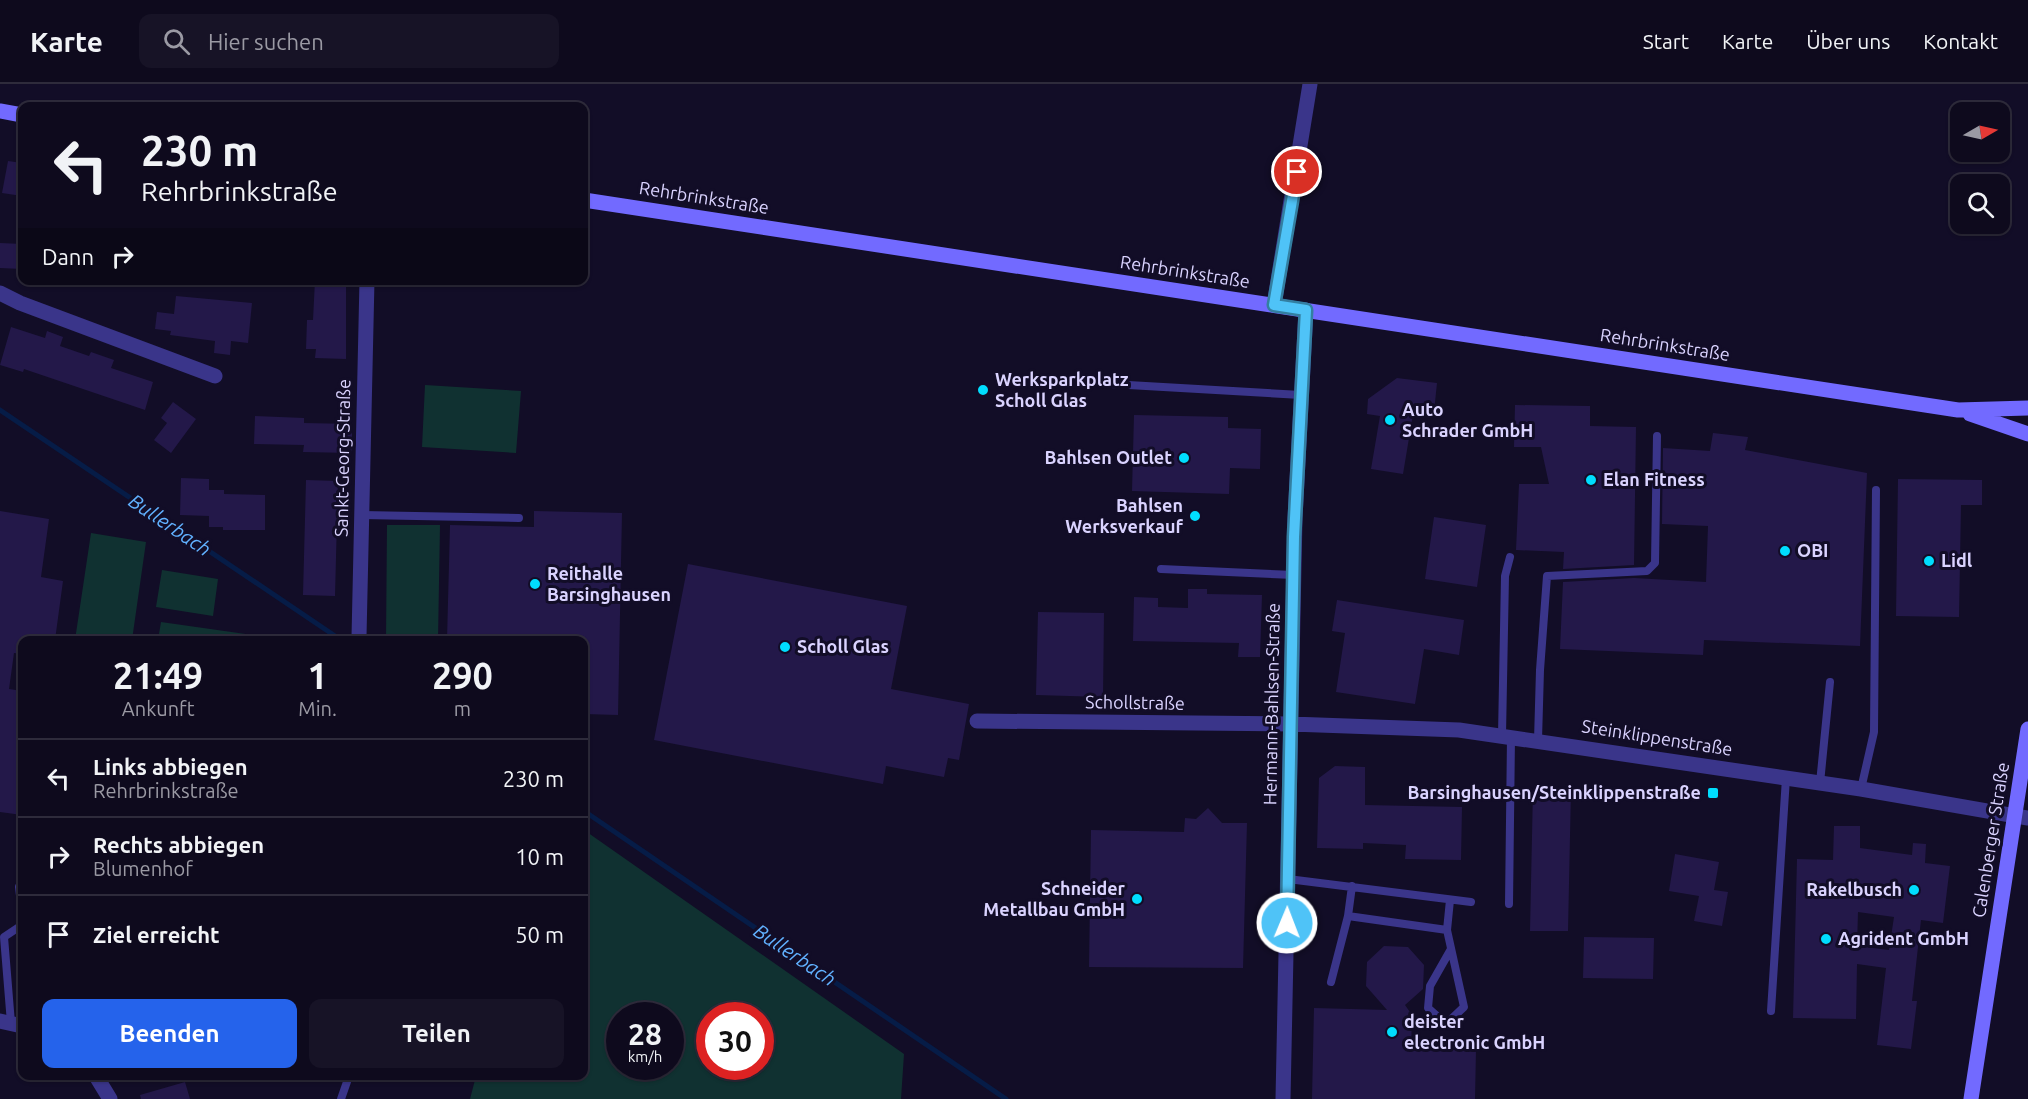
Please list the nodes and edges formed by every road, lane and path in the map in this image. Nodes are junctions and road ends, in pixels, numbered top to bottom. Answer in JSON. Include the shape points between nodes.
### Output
{"nodes":[{"id":1,"x":1310,"y":84,"type":"edge"},
{"id":2,"x":0,"y":111,"type":"edge"},
{"id":3,"x":18,"y":114,"type":"edge"},
{"id":4,"x":588,"y":201,"type":"edge"},
{"id":5,"x":367,"y":285,"type":"edge"},
{"id":6,"x":0,"y":293,"type":"edge"},
{"id":7,"x":1274,"y":305,"type":"junction"},
{"id":8,"x":1306,"y":310,"type":"junction"},
{"id":9,"x":215,"y":376,"type":"dead end"},
{"id":10,"x":1111,"y":384,"type":"dead end"},
{"id":11,"x":1300,"y":395,"type":"junction"},
{"id":12,"x":2028,"y":408,"type":"edge"},
{"id":13,"x":1958,"y":410,"type":"junction"},
{"id":14,"x":2028,"y":434,"type":"edge"},
{"id":15,"x":1658,"y":436,"type":"dead end"},
{"id":16,"x":1876,"y":490,"type":"dead end"},
{"id":17,"x":362,"y":515,"type":"junction"},
{"id":18,"x":519,"y":518,"type":"dead end"},
{"id":19,"x":1510,"y":557,"type":"dead end"},
{"id":20,"x":1161,"y":569,"type":"dead end"},
{"id":21,"x":1293,"y":575,"type":"junction"},
{"id":22,"x":359,"y":636,"type":"edge"},
{"id":23,"x":1830,"y":682,"type":"dead end"},
{"id":24,"x":977,"y":721,"type":"dead end"},
{"id":25,"x":1291,"y":724,"type":"junction"},
{"id":26,"x":2028,"y":729,"type":"edge"},
{"id":27,"x":1507,"y":736,"type":"junction"},
{"id":28,"x":1538,"y":740,"type":"junction"},
{"id":29,"x":1786,"y":778,"type":"junction"},
{"id":30,"x":1820,"y":783,"type":"junction"},
{"id":31,"x":1861,"y":789,"type":"junction"},
{"id":32,"x":2021,"y":817,"type":"edge"},
{"id":33,"x":1288,"y":879,"type":"junction"},
{"id":34,"x":1352,"y":886,"type":"junction"},
{"id":35,"x":1450,"y":900,"type":"junction"},
{"id":36,"x":1472,"y":902,"type":"dead end"},
{"id":37,"x":1509,"y":904,"type":"dead end"},
{"id":38,"x":1348,"y":916,"type":"junction"},
{"id":39,"x":18,"y":928,"type":"edge"},
{"id":40,"x":1447,"y":930,"type":"junction"},
{"id":41,"x":1451,"y":949,"type":"junction"},
{"id":42,"x":1331,"y":982,"type":"dead end"},
{"id":43,"x":1772,"y":1011,"type":"dead end"},
{"id":44,"x":11,"y":1023,"type":"edge"},
{"id":45,"x":98,"y":1080,"type":"edge"},
{"id":46,"x":348,"y":1080,"type":"edge"},
{"id":47,"x":110,"y":1099,"type":"edge"},
{"id":48,"x":341,"y":1099,"type":"edge"},
{"id":49,"x":1283,"y":1099,"type":"edge"},
{"id":50,"x":1971,"y":1099,"type":"edge"}],
"edges":[{"from":1,"to":7,"type":"street"},
{"from":2,"to":3,"type":"main road"},
{"from":4,"to":7,"type":"main road","name":"Rehrbrinkstraße"},
{"from":5,"to":17,"type":"street","name":"Sankt-Georg-Straße"},
{"from":6,"to":9,"type":"street"},
{"from":7,"to":8,"type":"main road","name":"Rehrbrinkstraße"},
{"from":8,"to":11,"type":"street","name":"Hermann-Bahlsen-Straße"},
{"from":8,"to":13,"type":"main road","name":"Rehrbrinkstraße"},
{"from":10,"to":11,"type":"lane"},
{"from":11,"to":21,"type":"street","name":"Hermann-Bahlsen-Straße"},
{"from":12,"to":13,"type":"main road","name":"Rehrbrinkstraße"},
{"from":13,"to":14,"type":"main road","name":"Rehrbrinkstraße"},
{"from":15,"to":28,"type":"lane","via":[[1655,563],[1647,570],[1547,576]]},
{"from":16,"to":31,"type":"lane","via":[[1874,732]]},
{"from":17,"to":18,"type":"lane"},
{"from":17,"to":22,"type":"street","name":"Sankt-Georg-Straße"},
{"from":19,"to":27,"type":"lane","via":[[1505,576]]},
{"from":20,"to":21,"type":"lane"},
{"from":21,"to":25,"type":"street","name":"Hermann-Bahlsen-Straße"},
{"from":23,"to":30,"type":"lane"},
{"from":24,"to":25,"type":"street","name":"Schollstraße"},
{"from":25,"to":27,"type":"street","name":"Steinklippenstraße","via":[[1460,730]]},
{"from":25,"to":33,"type":"street","name":"Hermann-Bahlsen-Straße"},
{"from":26,"to":32,"type":"main road","name":"Calenberger Straße"},
{"from":27,"to":28,"type":"street","name":"Steinklippenstraße"},
{"from":27,"to":37,"type":"lane"},
{"from":28,"to":29,"type":"street","name":"Steinklippenstraße"},
{"from":29,"to":30,"type":"street","name":"Steinklippenstraße"},
{"from":29,"to":43,"type":"lane"},
{"from":30,"to":31,"type":"street","name":"Steinklippenstraße"},
{"from":31,"to":32,"type":"street","name":"Steinklippenstraße"},
{"from":32,"to":50,"type":"main road","name":"Calenberger Straße"},
{"from":33,"to":34,"type":"lane"},
{"from":33,"to":49,"type":"street","name":"Hermann-Bahlsen-Straße"},
{"from":34,"to":35,"type":"lane"},
{"from":34,"to":38,"type":"lane"},
{"from":35,"to":36,"type":"lane"},
{"from":35,"to":40,"type":"lane"},
{"from":38,"to":40,"type":"lane"},
{"from":38,"to":42,"type":"lane"},
{"from":39,"to":44,"type":"lane","via":[[4,937]]},
{"from":40,"to":41,"type":"lane"},
{"from":41,"to":41,"type":"lane","via":[[1464,1007],[1446,1024],[1428,1008],[1430,986]]},
{"from":45,"to":47,"type":"street"},
{"from":46,"to":48,"type":"lane"}]}
